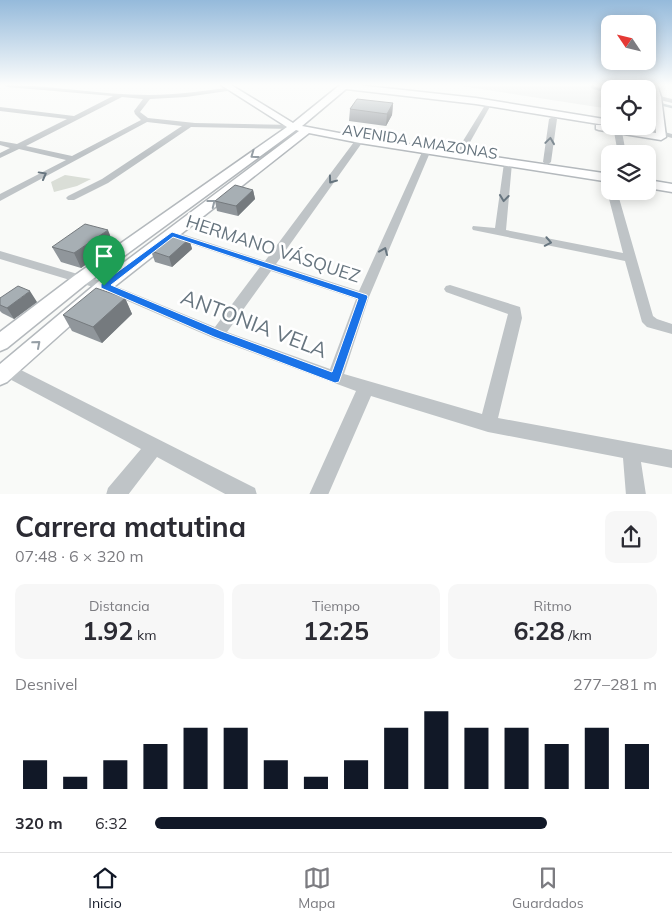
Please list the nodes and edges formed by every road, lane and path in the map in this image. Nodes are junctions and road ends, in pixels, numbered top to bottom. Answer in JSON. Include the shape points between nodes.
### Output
{"nodes":[{"id":1,"x":96,"y":108,"type":"edge"},
{"id":2,"x":139,"y":108,"type":"edge"},
{"id":3,"x":272,"y":108,"type":"edge"},
{"id":4,"x":323,"y":108,"type":"edge"},
{"id":5,"x":485,"y":108,"type":"edge"},
{"id":6,"x":497,"y":108,"type":"edge"},
{"id":7,"x":500,"y":108,"type":"edge"},
{"id":8,"x":659,"y":108,"type":"edge"},
{"id":9,"x":0,"y":110,"type":"edge"},
{"id":10,"x":77,"y":118,"type":"junction"},
{"id":11,"x":553,"y":119,"type":"junction"},
{"id":12,"x":146,"y":120,"type":"junction"},
{"id":13,"x":601,"y":123,"type":"edge"},
{"id":14,"x":190,"y":124,"type":"junction"},
{"id":15,"x":601,"y":124,"type":"edge"},
{"id":16,"x":303,"y":125,"type":"junction"},
{"id":17,"x":656,"y":134,"type":"edge"},
{"id":18,"x":661,"y":135,"type":"junction"},
{"id":19,"x":672,"y":137,"type":"edge"},
{"id":20,"x":360,"y":140,"type":"junction"},
{"id":21,"x":0,"y":143,"type":"edge"},
{"id":22,"x":19,"y":147,"type":"junction"},
{"id":23,"x":462,"y":149,"type":"junction"},
{"id":24,"x":427,"y":150,"type":"junction"},
{"id":25,"x":0,"y":156,"type":"edge"},
{"id":26,"x":76,"y":159,"type":"junction"},
{"id":27,"x":547,"y":162,"type":"junction"},
{"id":28,"x":508,"y":163,"type":"junction"},
{"id":29,"x":601,"y":176,"type":"edge"},
{"id":30,"x":601,"y":177,"type":"edge"},
{"id":31,"x":656,"y":177,"type":"edge"},
{"id":32,"x":672,"y":180,"type":"edge"},
{"id":33,"x":656,"y":185,"type":"edge"},
{"id":34,"x":672,"y":188,"type":"edge"},
{"id":35,"x":0,"y":198,"type":"edge"},
{"id":36,"x":71,"y":198,"type":"dead end"},
{"id":37,"x":614,"y":200,"type":"edge"},
{"id":38,"x":477,"y":228,"type":"dead end"},
{"id":39,"x":500,"y":233,"type":"junction"},
{"id":40,"x":172,"y":234,"type":"junction"},
{"id":41,"x":0,"y":255,"type":"edge"},
{"id":42,"x":629,"y":258,"type":"junction"},
{"id":43,"x":268,"y":267,"type":"junction"},
{"id":44,"x":80,"y":280,"type":"junction"},
{"id":45,"x":104,"y":286,"type":"junction"},
{"id":46,"x":450,"y":289,"type":"dead end"},
{"id":47,"x":364,"y":297,"type":"junction"},
{"id":48,"x":672,"y":330,"type":"edge"},
{"id":49,"x":218,"y":334,"type":"junction"},
{"id":50,"x":0,"y":343,"type":"edge"},
{"id":51,"x":4,"y":373,"type":"edge"},
{"id":52,"x":335,"y":378,"type":"junction"},
{"id":53,"x":366,"y":388,"type":"junction"},
{"id":54,"x":488,"y":424,"type":"junction"},
{"id":55,"x":155,"y":446,"type":"junction"},
{"id":56,"x":631,"y":452,"type":"junction"},
{"id":57,"x":672,"y":459,"type":"edge"},
{"id":58,"x":115,"y":494,"type":"edge"},
{"id":59,"x":248,"y":494,"type":"edge"},
{"id":60,"x":318,"y":494,"type":"edge"},
{"id":61,"x":636,"y":494,"type":"edge"}],
"edges":[{"from":1,"to":10,"type":"street"},
{"from":2,"to":12,"type":"street","via":[[137,113]]},
{"from":3,"to":16,"type":"main road","name":"AVENIDA AMAZONAS"},
{"from":4,"to":16,"type":"main road"},
{"from":5,"to":23,"type":"street"},
{"from":6,"to":11,"type":"main road"},
{"from":7,"to":13,"type":"main road"},
{"from":8,"to":18,"type":"main road"},
{"from":9,"to":10,"type":"street"},
{"from":10,"to":22,"type":"street"},
{"from":11,"to":15,"type":"main road"},
{"from":27,"to":11,"type":"street","one_way":true},
{"from":12,"to":14,"type":"street"},
{"from":12,"to":26,"type":"street"},
{"from":14,"to":16,"type":"street"},
{"from":14,"to":36,"type":"street","via":[[106,181]]},
{"from":16,"to":20,"type":"main road","name":"AVENIDA AMAZONAS"},
{"from":16,"to":23,"type":"main road","name":"AVENIDA AMAZONAS"},
{"from":40,"to":16,"type":"main road","one_way":true},
{"from":16,"to":44,"type":"main road","one_way":true},
{"from":17,"to":18,"type":"main road"},
{"from":18,"to":19,"type":"street"},
{"from":20,"to":24,"type":"main road","name":"AVENIDA AMAZONAS"},
{"from":20,"to":43,"type":"street","one_way":true},
{"from":21,"to":22,"type":"street"},
{"from":22,"to":25,"type":"street"},
{"from":22,"to":26,"type":"street"},
{"from":23,"to":27,"type":"main road","name":"AVENIDA AMAZONAS"},
{"from":24,"to":28,"type":"main road","name":"AVENIDA AMAZONAS"},
{"from":47,"to":24,"type":"street","one_way":true},
{"from":35,"to":26,"type":"street","one_way":true},
{"from":27,"to":29,"type":"main road","name":"AVENIDA AMAZONAS"},
{"from":28,"to":30,"type":"main road","name":"AVENIDA AMAZONAS"},
{"from":28,"to":39,"type":"street","one_way":true},
{"from":31,"to":32,"type":"main road"},
{"from":33,"to":34,"type":"main road"},
{"from":37,"to":42,"type":"street"},
{"from":38,"to":39,"type":"street"},
{"from":39,"to":42,"type":"street","one_way":true},
{"from":40,"to":43,"type":"street","name":"HERMANO VÁSQUEZ"},
{"from":40,"to":45,"type":"main road"},
{"from":41,"to":44,"type":"street","name":"ANTONIA VELA"},
{"from":42,"to":48,"type":"street","via":[[647,318]]},
{"from":43,"to":47,"type":"street","name":"HERMANO VÁSQUEZ"},
{"from":43,"to":49,"type":"street"},
{"from":44,"to":45,"type":"street","name":"ANTONIA VELA"},
{"from":44,"to":50,"type":"main road"},
{"from":45,"to":49,"type":"street","name":"ANTONIA VELA"},
{"from":51,"to":45,"type":"main road","one_way":true},
{"from":46,"to":54,"type":"street","via":[[515,311]]},
{"from":47,"to":52,"type":"street"},
{"from":49,"to":52,"type":"street","name":"ANTONIA VELA"},
{"from":51,"to":55,"type":"street"},
{"from":52,"to":53,"type":"street","name":"ANTONIA VELA"},
{"from":53,"to":54,"type":"street","name":"ANTONIA VELA"},
{"from":53,"to":60,"type":"street"},
{"from":54,"to":56,"type":"street","name":"ANTONIA VELA"},
{"from":55,"to":58,"type":"street"},
{"from":55,"to":59,"type":"street"},
{"from":56,"to":57,"type":"street","name":"ANTONIA VELA"},
{"from":56,"to":61,"type":"street"}]}
